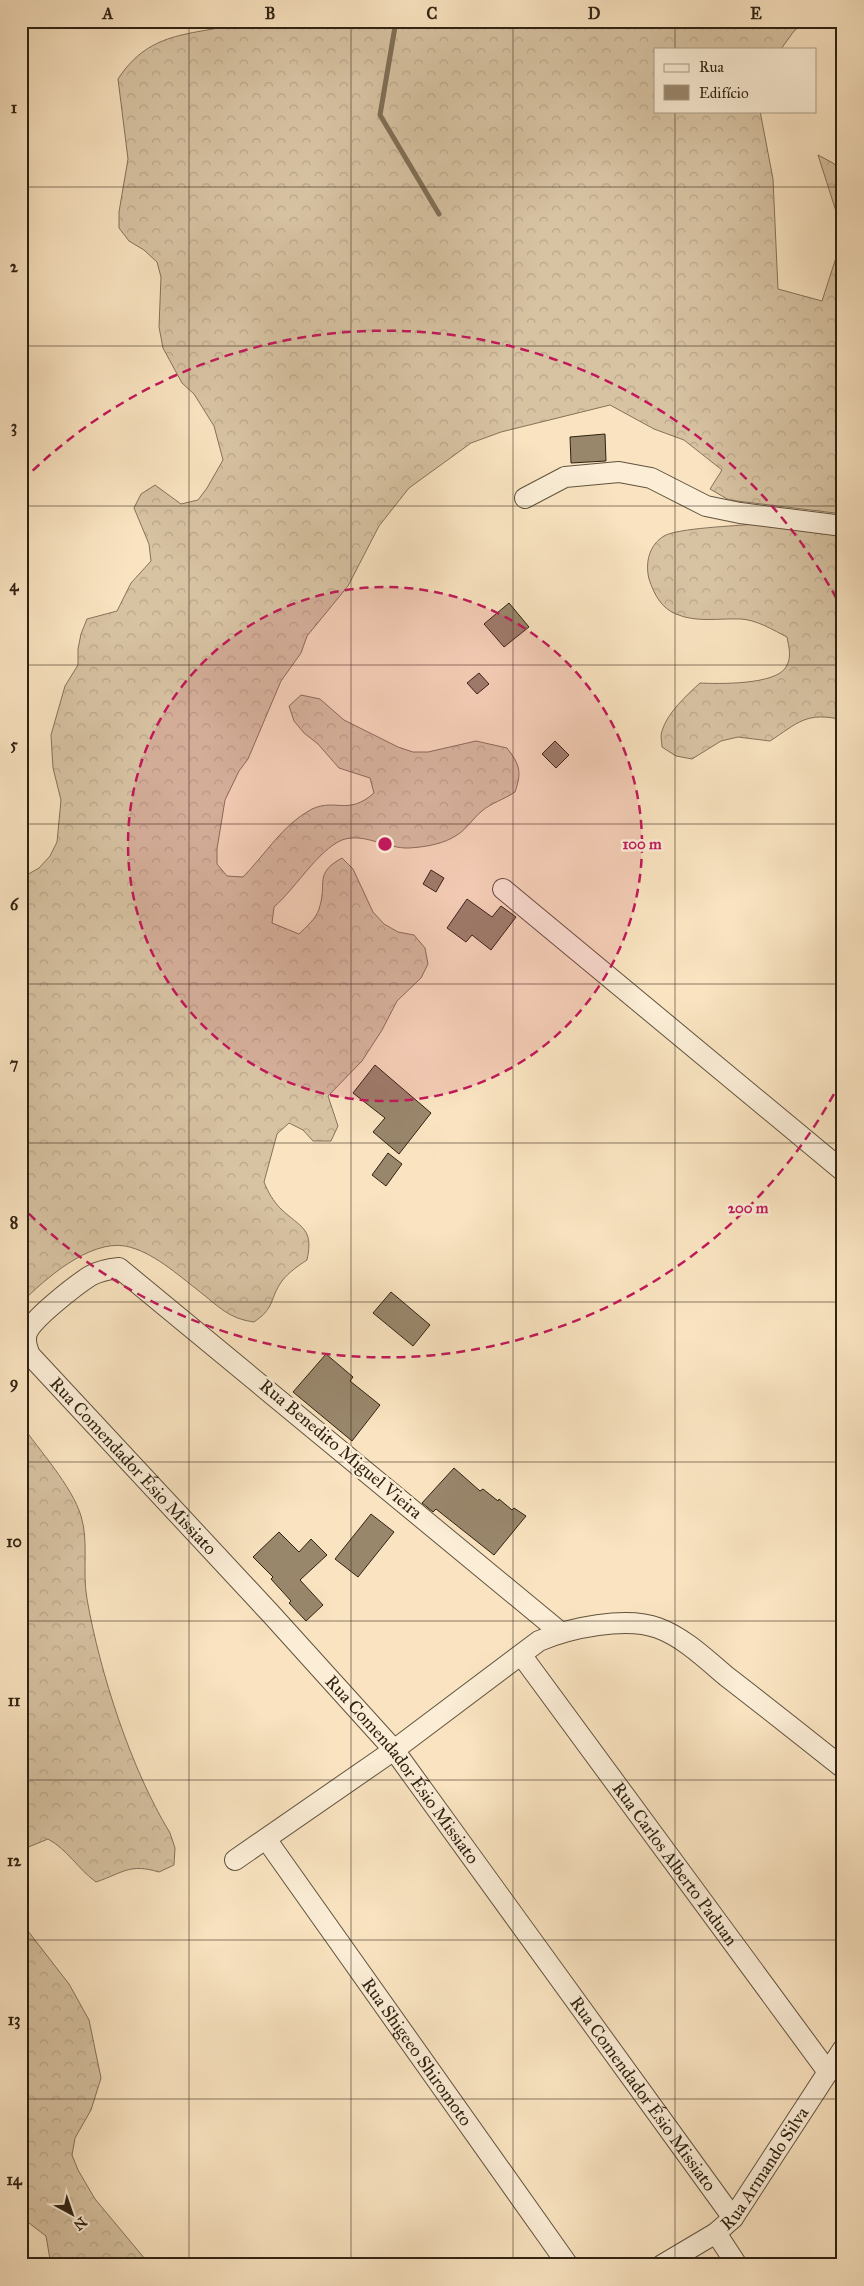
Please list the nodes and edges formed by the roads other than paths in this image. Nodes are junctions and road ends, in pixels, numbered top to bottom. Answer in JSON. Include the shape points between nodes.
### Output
{"nodes":[{"id":1,"x":525,"y":498,"type":"dead end"},
{"id":2,"x":843,"y":526,"type":"edge"},
{"id":3,"x":503,"y":889,"type":"dead end"},
{"id":4,"x":843,"y":1171,"type":"edge"},
{"id":5,"x":119,"y":1268,"type":"joint"},
{"id":6,"x":560,"y":1632,"type":"junction"},
{"id":7,"x":522,"y":1656,"type":"junction"},
{"id":8,"x":394,"y":1750,"type":"junction"},
{"id":9,"x":843,"y":1768,"type":"edge"},
{"id":10,"x":266,"y":1839,"type":"junction"},
{"id":11,"x":235,"y":1860,"type":"dead end"},
{"id":12,"x":843,"y":2049,"type":"edge"},
{"id":13,"x":828,"y":2072,"type":"junction"},
{"id":14,"x":733,"y":2218,"type":"junction"},
{"id":15,"x":716,"y":2233,"type":"junction"},
{"id":16,"x":568,"y":2265,"type":"edge"},
{"id":17,"x":662,"y":2265,"type":"edge"},
{"id":18,"x":737,"y":2265,"type":"edge"}],
"edges":[{"from":1,"to":2,"type":"street","via":[[565,477],[619,472],[651,478],[706,506]]},
{"from":3,"to":4,"type":"street"},
{"from":5,"to":6,"type":"street","name":"Rua Benedito Miguel Vieira"},
{"from":5,"to":8,"type":"street","name":"Rua Comendador Ésio Missiato","via":[[90,1276],[34,1321],[27,1334],[26,1345],[30,1355]]},
{"from":6,"to":7,"type":"street","via":[[539,1641]]},
{"from":6,"to":9,"type":"street","via":[[634,1623],[658,1628],[691,1648]]},
{"from":7,"to":8,"type":"street"},
{"from":7,"to":13,"type":"street","name":"Rua Carlos Alberto Paduan"},
{"from":8,"to":10,"type":"street"},
{"from":8,"to":14,"type":"street","name":"Rua Comendador Ésio Missiato"},
{"from":10,"to":11,"type":"street"},
{"from":10,"to":16,"type":"street","name":"Rua Shigeeo Shiromoto"},
{"from":12,"to":13,"type":"street","name":"Rua Armando Silva"},
{"from":13,"to":14,"type":"street","name":"Rua Armando Silva"},
{"from":14,"to":15,"type":"street","name":"Rua Armando Silva"},
{"from":15,"to":17,"type":"street","name":"Rua Armando Silva"},
{"from":15,"to":18,"type":"street"}]}
